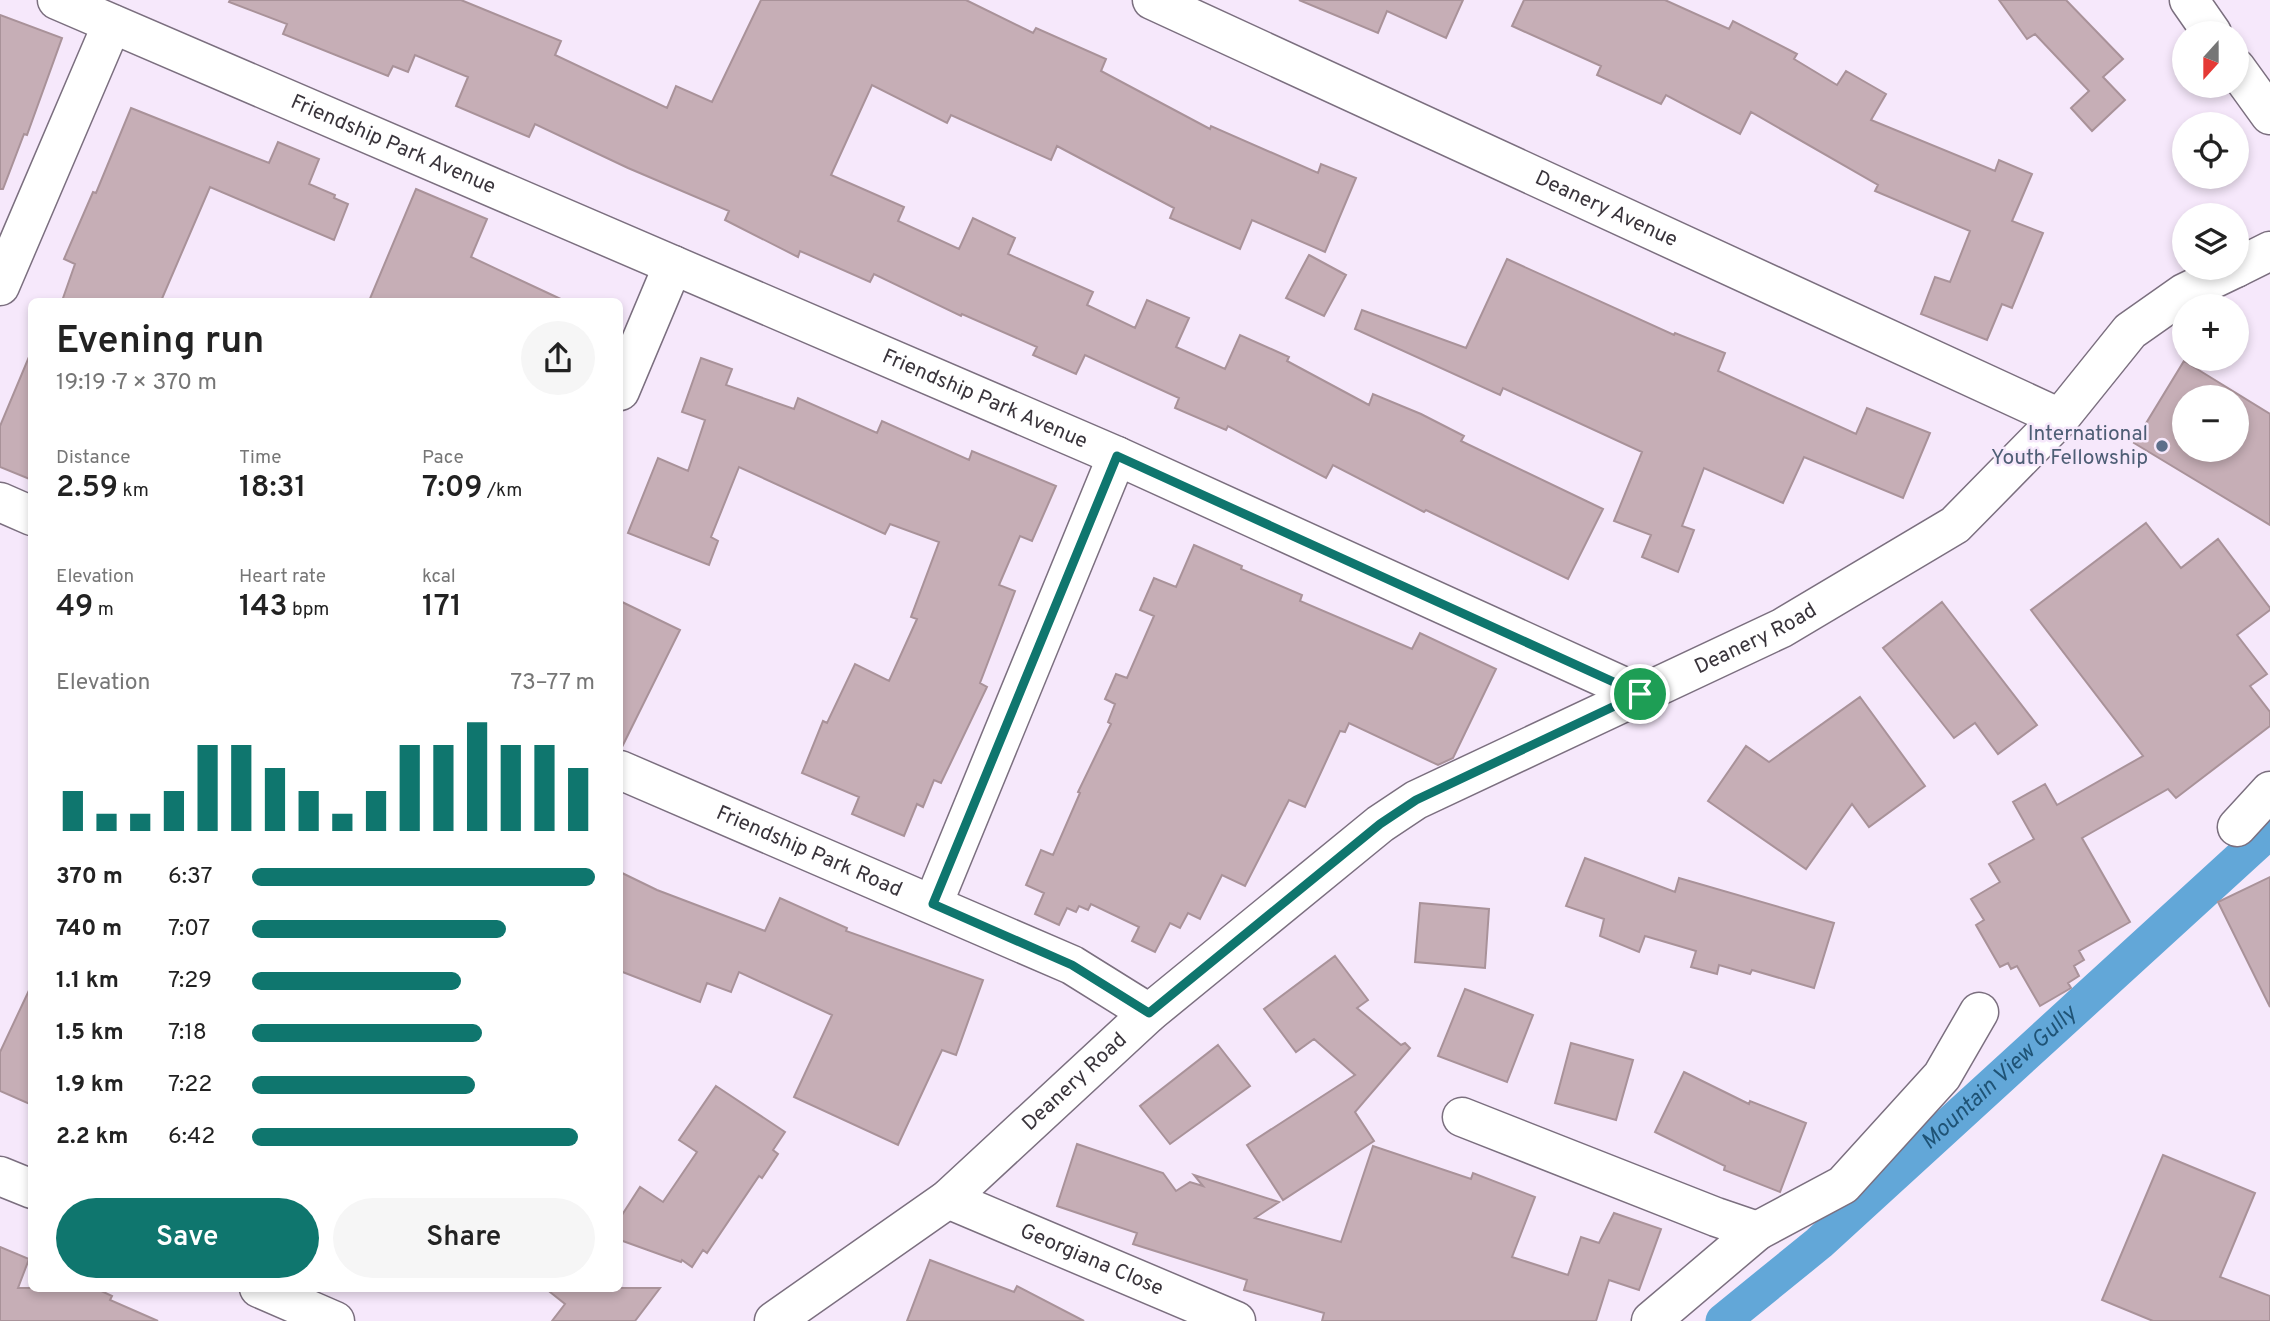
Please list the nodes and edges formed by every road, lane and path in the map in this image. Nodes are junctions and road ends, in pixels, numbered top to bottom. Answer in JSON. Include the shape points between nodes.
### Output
{"nodes":[{"id":1,"x":57,"y":0,"type":"edge"},
{"id":2,"x":1152,"y":0,"type":"edge"},
{"id":3,"x":2189,"y":0,"type":"edge"},
{"id":4,"x":1204,"y":12,"type":"edge"},
{"id":5,"x":2204,"y":21,"type":"edge"},
{"id":6,"x":112,"y":24,"type":"junction"},
{"id":7,"x":2249,"y":86,"type":"edge"},
{"id":8,"x":2270,"y":115,"type":"edge"},
{"id":9,"x":2270,"y":251,"type":"edge"},
{"id":10,"x":2249,"y":262,"type":"edge"},
{"id":11,"x":673,"y":265,"type":"junction"},
{"id":12,"x":2211,"y":280,"type":"edge"},
{"id":13,"x":0,"y":286,"type":"edge"},
{"id":14,"x":623,"y":384,"type":"edge"},
{"id":15,"x":2060,"y":418,"type":"junction"},
{"id":16,"x":1117,"y":456,"type":"junction"},
{"id":17,"x":0,"y":502,"type":"edge"},
{"id":18,"x":28,"y":514,"type":"edge"},
{"id":19,"x":1640,"y":694,"type":"junction"},
{"id":20,"x":623,"y":770,"type":"edge"},
{"id":21,"x":2270,"y":790,"type":"edge"},
{"id":22,"x":2237,"y":827,"type":"dead end"},
{"id":23,"x":933,"y":904,"type":"junction"},
{"id":24,"x":1979,"y":1012,"type":"dead end"},
{"id":25,"x":1149,"y":1013,"type":"junction"},
{"id":26,"x":1462,"y":1117,"type":"dead end"},
{"id":27,"x":0,"y":1175,"type":"edge"},
{"id":28,"x":28,"y":1187,"type":"edge"},
{"id":29,"x":948,"y":1199,"type":"junction"},
{"id":30,"x":1757,"y":1231,"type":"junction"},
{"id":31,"x":268,"y":1292,"type":"edge"},
{"id":32,"x":335,"y":1321,"type":"edge"},
{"id":33,"x":774,"y":1321,"type":"edge"},
{"id":34,"x":1236,"y":1321,"type":"edge"},
{"id":35,"x":1651,"y":1321,"type":"edge"}],
"edges":[{"from":1,"to":6,"type":"street","name":"Friendship Park Avenue"},
{"from":2,"to":4,"type":"street","name":"Deanery Avenue"},
{"from":3,"to":5,"type":"street"},
{"from":4,"to":15,"type":"street","name":"Deanery Avenue"},
{"from":6,"to":11,"type":"street","name":"Friendship Park Avenue"},
{"from":6,"to":13,"type":"street"},
{"from":7,"to":8,"type":"street"},
{"from":9,"to":10,"type":"street","name":"Deanery Road"},
{"from":11,"to":14,"type":"street"},
{"from":11,"to":16,"type":"street","name":"Friendship Park Avenue"},
{"from":12,"to":15,"type":"street","name":"Deanery Road","via":[[2130,331]]},
{"from":15,"to":19,"type":"street","name":"Deanery Road","via":[[1955,525],[1782,628]]},
{"from":16,"to":19,"type":"street","name":"Friendship Park Avenue"},
{"from":16,"to":23,"type":"street"},
{"from":17,"to":18,"type":"street"},
{"from":19,"to":25,"type":"street","name":"Deanery Road","via":[[1416,800],[1380,824]]},
{"from":20,"to":23,"type":"street","name":"Friendship Park Road"},
{"from":21,"to":22,"type":"street"},
{"from":23,"to":25,"type":"street","name":"Friendship Park Road","via":[[1072,965]]},
{"from":24,"to":30,"type":"street","via":[[1942,1076],[1843,1185]]},
{"from":25,"to":29,"type":"street","name":"Deanery Road"},
{"from":26,"to":30,"type":"street"},
{"from":27,"to":28,"type":"street"},
{"from":29,"to":33,"type":"street","name":"Deanery Road"},
{"from":29,"to":34,"type":"street","name":"Georgiana Close"},
{"from":30,"to":35,"type":"street"},
{"from":31,"to":32,"type":"street"}]}
